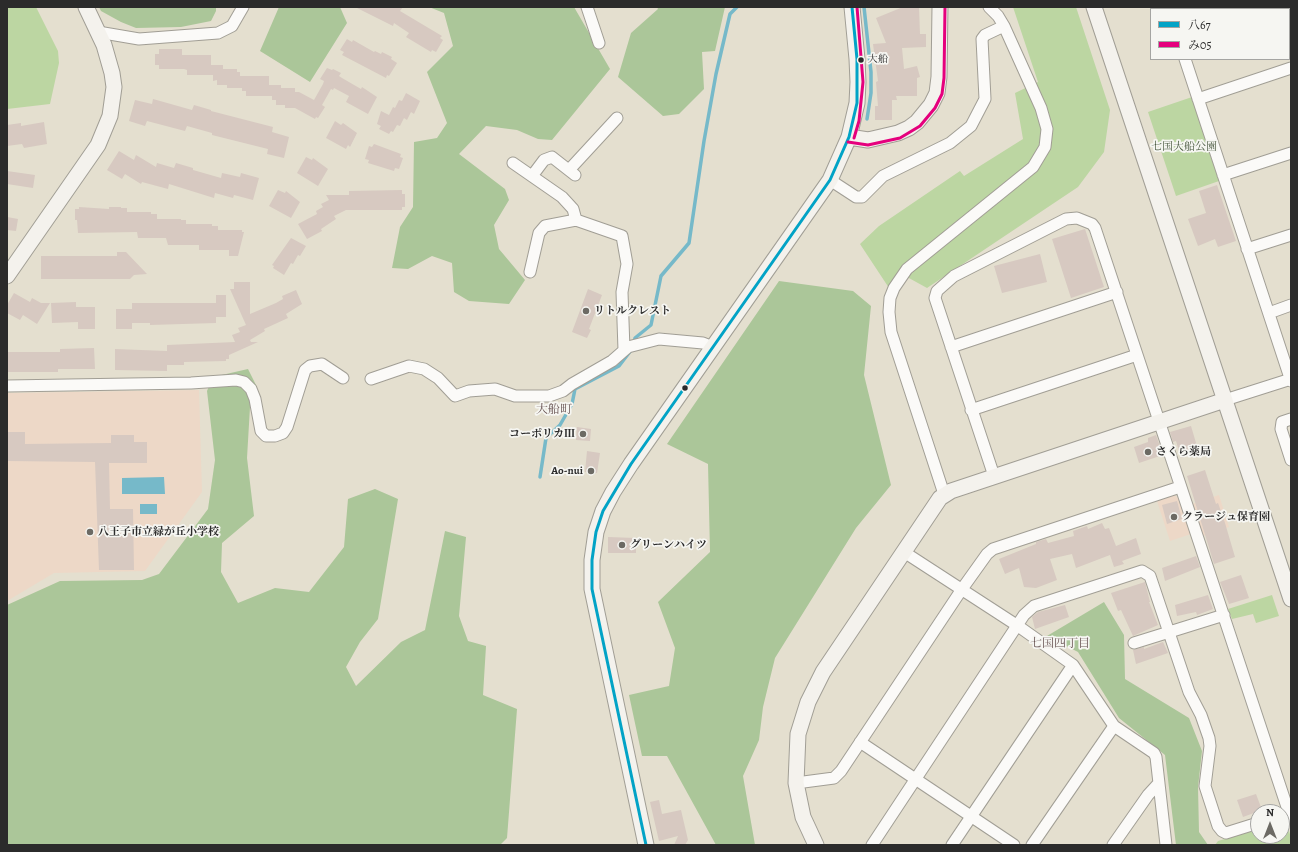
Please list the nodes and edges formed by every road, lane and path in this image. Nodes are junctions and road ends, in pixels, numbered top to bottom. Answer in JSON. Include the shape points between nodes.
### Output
{"nodes":[{"id":1,"x":86,"y":7,"type":"edge"},
{"id":2,"x":243,"y":7,"type":"edge"},
{"id":3,"x":587,"y":7,"type":"edge"},
{"id":4,"x":852,"y":7,"type":"edge"},
{"id":5,"x":940,"y":7,"type":"edge"},
{"id":6,"x":989,"y":7,"type":"edge"},
{"id":7,"x":1094,"y":7,"type":"edge"},
{"id":8,"x":1004,"y":26,"type":"junction"},
{"id":9,"x":98,"y":32,"type":"junction"},
{"id":10,"x":599,"y":43,"type":"dead end"},
{"id":11,"x":1185,"y":60,"type":"edge"},
{"id":12,"x":1291,"y":68,"type":"edge"},
{"id":13,"x":1198,"y":99,"type":"junction"},
{"id":14,"x":617,"y":118,"type":"dead end"},
{"id":15,"x":849,"y":137,"type":"junction"},
{"id":16,"x":1291,"y":153,"type":"edge"},
{"id":17,"x":512,"y":163,"type":"dead end"},
{"id":18,"x":1223,"y":175,"type":"junction"},
{"id":19,"x":532,"y":176,"type":"junction"},
{"id":20,"x":830,"y":180,"type":"junction"},
{"id":21,"x":576,"y":220,"type":"junction"},
{"id":22,"x":1291,"y":235,"type":"edge"},
{"id":23,"x":1248,"y":249,"type":"junction"},
{"id":24,"x":530,"y":272,"type":"dead end"},
{"id":25,"x":7,"y":276,"type":"edge"},
{"id":26,"x":1117,"y":292,"type":"junction"},
{"id":27,"x":1291,"y":305,"type":"edge"},
{"id":28,"x":1268,"y":313,"type":"junction"},
{"id":29,"x":951,"y":346,"type":"junction"},
{"id":30,"x":713,"y":347,"type":"junction"},
{"id":31,"x":626,"y":349,"type":"junction"},
{"id":32,"x":1137,"y":355,"type":"junction"},
{"id":33,"x":344,"y":378,"type":"dead end"},
{"id":34,"x":371,"y":379,"type":"dead end"},
{"id":35,"x":1291,"y":380,"type":"edge"},
{"id":36,"x":7,"y":386,"type":"edge"},
{"id":37,"x":1226,"y":400,"type":"junction"},
{"id":38,"x":971,"y":410,"type":"junction"},
{"id":39,"x":1291,"y":420,"type":"edge"},
{"id":40,"x":1159,"y":422,"type":"junction"},
{"id":41,"x":1291,"y":460,"type":"edge"},
{"id":42,"x":994,"y":476,"type":"junction"},
{"id":43,"x":1180,"y":486,"type":"junction"},
{"id":44,"x":944,"y":494,"type":"junction"},
{"id":45,"x":904,"y":552,"type":"junction"},
{"id":46,"x":962,"y":589,"type":"junction"},
{"id":47,"x":1291,"y":599,"type":"edge"},
{"id":48,"x":1224,"y":615,"type":"junction"},
{"id":49,"x":1018,"y":626,"type":"junction"},
{"id":50,"x":1169,"y":632,"type":"junction"},
{"id":51,"x":1134,"y":643,"type":"dead end"},
{"id":52,"x":1072,"y":665,"type":"junction"},
{"id":53,"x":1114,"y":726,"type":"junction"},
{"id":54,"x":860,"y":742,"type":"junction"},
{"id":55,"x":916,"y":780,"type":"junction"},
{"id":56,"x":796,"y":783,"type":"junction"},
{"id":57,"x":1159,"y":783,"type":"junction"},
{"id":58,"x":1285,"y":804,"type":"edge"},
{"id":59,"x":971,"y":817,"type":"junction"},
{"id":60,"x":1250,"y":826,"type":"edge"},
{"id":61,"x":646,"y":845,"type":"edge"},
{"id":62,"x":816,"y":845,"type":"edge"},
{"id":63,"x":872,"y":845,"type":"edge"},
{"id":64,"x":952,"y":845,"type":"edge"},
{"id":65,"x":1014,"y":845,"type":"edge"},
{"id":66,"x":1032,"y":845,"type":"edge"},
{"id":67,"x":1113,"y":845,"type":"edge"},
{"id":68,"x":1166,"y":845,"type":"edge"}],
"edges":[{"from":1,"to":9,"type":"street"},
{"from":2,"to":9,"type":"street","via":[[232,26],[218,32],[139,39]]},
{"from":3,"to":10,"type":"street"},
{"from":4,"to":15,"type":"street","via":[[858,82],[854,120]]},
{"from":5,"to":15,"type":"street","via":[[939,77],[931,105],[909,128],[898,133],[868,140]]},
{"from":6,"to":8,"type":"street"},
{"from":7,"to":37,"type":"street"},
{"from":8,"to":20,"type":"street","via":[[982,39],[985,99],[971,126],[950,143],[883,176],[862,197],[856,197]]},
{"from":8,"to":44,"type":"street","via":[[1045,120],[1045,146],[1033,167],[906,268],[890,298],[891,332]]},
{"from":9,"to":25,"type":"street","via":[[108,58],[114,87],[113,104],[106,129],[95,151]]},
{"from":11,"to":13,"type":"street"},
{"from":12,"to":13,"type":"street"},
{"from":13,"to":18,"type":"street"},
{"from":14,"to":19,"type":"street","via":[[572,172],[552,157],[544,160]]},
{"from":15,"to":20,"type":"street"},
{"from":16,"to":18,"type":"street"},
{"from":17,"to":19,"type":"street"},
{"from":18,"to":23,"type":"street"},
{"from":19,"to":21,"type":"street","via":[[562,197],[573,209]]},
{"from":20,"to":30,"type":"street"},
{"from":21,"to":24,"type":"street","via":[[545,226],[539,233]]},
{"from":21,"to":31,"type":"street","via":[[622,236],[627,264],[622,292]]},
{"from":22,"to":23,"type":"street"},
{"from":23,"to":28,"type":"street"},
{"from":26,"to":29,"type":"street"},
{"from":26,"to":29,"type":"street","via":[[1095,228],[1092,224],[1077,218],[1066,219],[954,276],[939,288],[935,298]]},
{"from":26,"to":32,"type":"street"},
{"from":27,"to":28,"type":"street"},
{"from":28,"to":35,"type":"street"},
{"from":29,"to":38,"type":"street"},
{"from":30,"to":31,"type":"street","via":[[703,343],[659,340]]},
{"from":30,"to":61,"type":"street","via":[[613,492],[603,511],[593,550],[591,570],[595,608]]},
{"from":31,"to":34,"type":"street","via":[[612,361],[563,391],[549,396],[515,396],[495,389],[469,391],[455,396],[438,378],[424,369],[409,366]]},
{"from":32,"to":38,"type":"street"},
{"from":32,"to":40,"type":"street"},
{"from":33,"to":36,"type":"street","via":[[322,364],[304,370],[287,427],[283,433],[275,436],[266,436],[261,431],[251,389],[244,382],[236,380]]},
{"from":35,"to":37,"type":"street"},
{"from":37,"to":40,"type":"street"},
{"from":37,"to":47,"type":"street"},
{"from":38,"to":42,"type":"street"},
{"from":39,"to":41,"type":"street","via":[[1282,422],[1280,429]]},
{"from":40,"to":42,"type":"street"},
{"from":40,"to":43,"type":"street"},
{"from":42,"to":44,"type":"street"},
{"from":43,"to":46,"type":"street","via":[[993,549]]},
{"from":43,"to":48,"type":"street"},
{"from":44,"to":45,"type":"street"},
{"from":45,"to":46,"type":"street"},
{"from":45,"to":56,"type":"street","via":[[823,672],[808,702],[798,734]]},
{"from":46,"to":49,"type":"street"},
{"from":46,"to":54,"type":"street"},
{"from":48,"to":50,"type":"street"},
{"from":48,"to":58,"type":"street"},
{"from":49,"to":50,"type":"street","via":[[1024,615],[1034,606],[1142,571],[1150,576]]},
{"from":49,"to":52,"type":"street"},
{"from":49,"to":55,"type":"street"},
{"from":50,"to":51,"type":"street"},
{"from":50,"to":60,"type":"street","via":[[1189,692],[1209,738],[1206,786],[1218,826],[1226,833]]},
{"from":52,"to":53,"type":"street"},
{"from":52,"to":59,"type":"street"},
{"from":53,"to":57,"type":"street","via":[[1154,753]]},
{"from":53,"to":66,"type":"street"},
{"from":54,"to":55,"type":"street"},
{"from":54,"to":56,"type":"street","via":[[842,771],[834,778]]},
{"from":55,"to":59,"type":"street"},
{"from":55,"to":63,"type":"street"},
{"from":56,"to":62,"type":"street","via":[[803,817]]},
{"from":57,"to":67,"type":"street","via":[[1148,794]]},
{"from":57,"to":68,"type":"street"},
{"from":59,"to":64,"type":"street"},
{"from":59,"to":65,"type":"street"}]}
